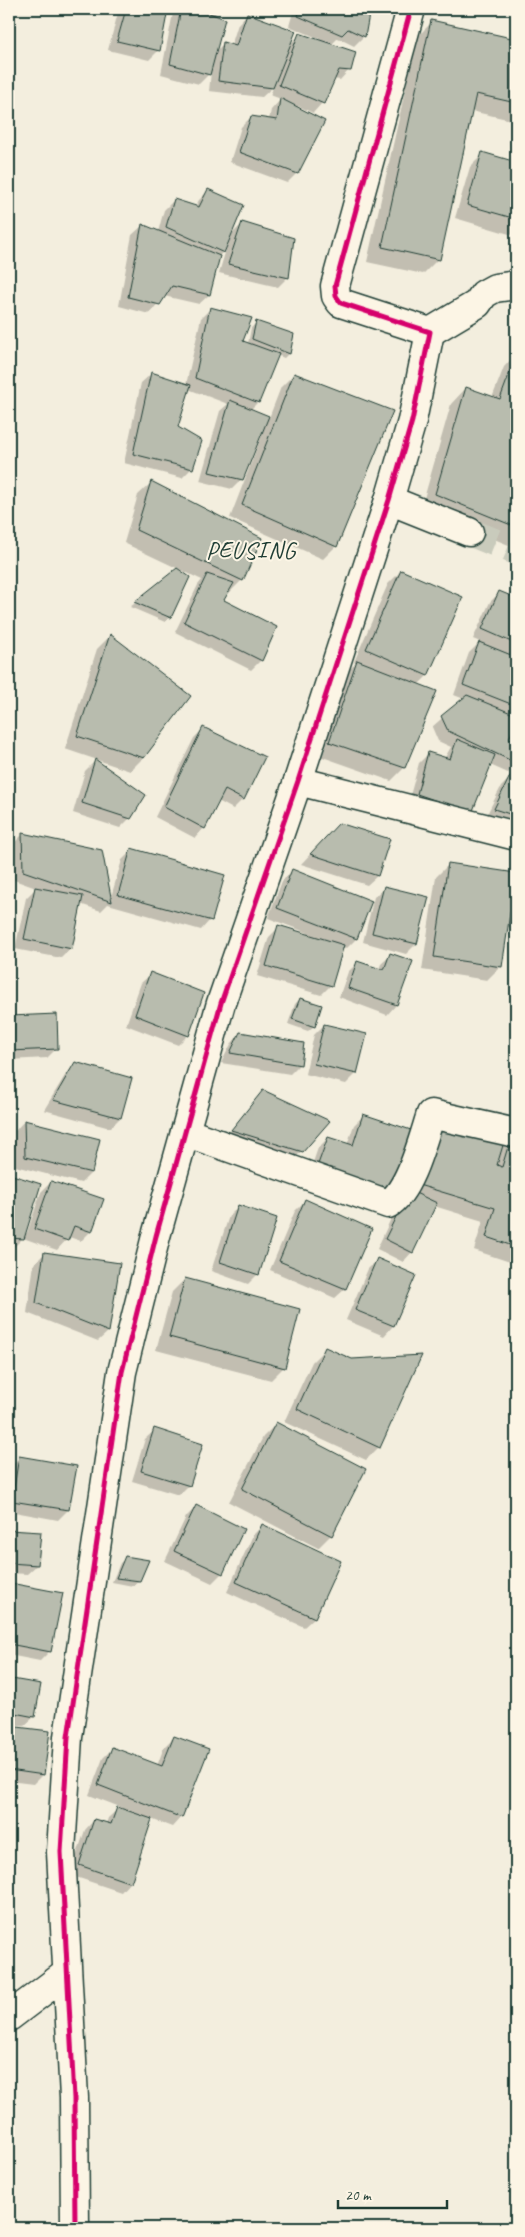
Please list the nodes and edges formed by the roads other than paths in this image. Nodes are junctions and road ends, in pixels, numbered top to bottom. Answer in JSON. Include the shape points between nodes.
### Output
{"nodes":[{"id":1,"x":411,"y":9,"type":"edge"},
{"id":2,"x":516,"y":285,"type":"edge"},
{"id":3,"x":430,"y":332,"type":"junction"},
{"id":4,"x":389,"y":500,"type":"junction"},
{"id":5,"x":469,"y":532,"type":"tunnel mouth"},
{"id":6,"x":298,"y":781,"type":"junction"},
{"id":7,"x":516,"y":836,"type":"edge"},
{"id":8,"x":185,"y":1132,"type":"junction"},
{"id":9,"x":516,"y":1133,"type":"edge"},
{"id":10,"x":67,"y":1973,"type":"junction"},
{"id":11,"x":9,"y":2017,"type":"edge"},
{"id":12,"x":75,"y":2228,"type":"edge"}],
"edges":[{"from":1,"to":3,"type":"street","via":[[334,286],[341,303]]},
{"from":2,"to":3,"type":"street","via":[[495,288],[484,294],[477,304]]},
{"from":3,"to":4,"type":"street","via":[[412,421]]},
{"from":4,"to":5,"type":"street"},
{"from":4,"to":6,"type":"street"},
{"from":6,"to":7,"type":"street"},
{"from":6,"to":8,"type":"street","via":[[222,1003]]},
{"from":8,"to":9,"type":"street","via":[[388,1204],[396,1199],[407,1178],[431,1114]]},
{"from":8,"to":10,"type":"street","via":[[122,1372],[72,1708],[61,1852]]},
{"from":10,"to":11,"type":"street"},
{"from":10,"to":12,"type":"street","via":[[74,2098]]}]}
